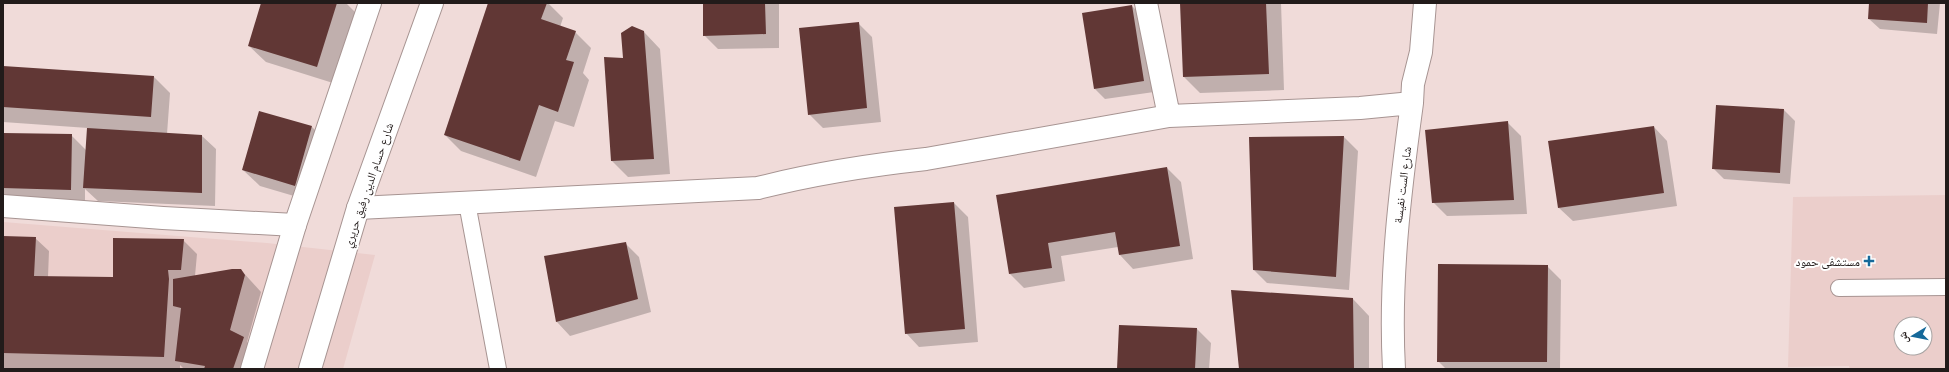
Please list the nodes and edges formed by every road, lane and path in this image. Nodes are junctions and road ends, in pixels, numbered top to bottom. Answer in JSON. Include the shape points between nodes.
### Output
{"nodes":[{"id":1,"x":370,"y":3,"type":"edge"},
{"id":2,"x":432,"y":3,"type":"edge"},
{"id":3,"x":1146,"y":3,"type":"edge"},
{"id":4,"x":1425,"y":3,"type":"edge"},
{"id":5,"x":1412,"y":103,"type":"junction"},
{"id":6,"x":1169,"y":116,"type":"junction"},
{"id":7,"x":468,"y":203,"type":"junction"},
{"id":8,"x":3,"y":206,"type":"edge"},
{"id":9,"x":358,"y":208,"type":"junction"},
{"id":10,"x":295,"y":225,"type":"junction"},
{"id":11,"x":1946,"y":287,"type":"edge"},
{"id":12,"x":1839,"y":288,"type":"dead end"},
{"id":13,"x":252,"y":369,"type":"edge"},
{"id":14,"x":310,"y":369,"type":"edge"},
{"id":15,"x":498,"y":369,"type":"edge"},
{"id":16,"x":1394,"y":369,"type":"edge"}],
"edges":[{"from":1,"to":10,"type":"street"},
{"from":2,"to":9,"type":"street","name":"شارع حسام الدين رفيق حريري"},
{"from":3,"to":6,"type":"street"},
{"from":4,"to":5,"type":"street","name":"شارع الست نفيسة","via":[[1421,52],[1413,84]]},
{"from":5,"to":6,"type":"street","via":[[1360,108]]},
{"from":5,"to":16,"type":"street","name":"شارع الست نفيسة","via":[[1397,229]]},
{"from":6,"to":7,"type":"street","via":[[926,159],[789,180],[758,188]]},
{"from":7,"to":9,"type":"street"},
{"from":7,"to":15,"type":"lane"},
{"from":8,"to":10,"type":"street"},
{"from":9,"to":14,"type":"street","name":"شارع حسام الدين رفيق حريري"},
{"from":10,"to":13,"type":"street"},
{"from":11,"to":12,"type":"lane"}]}
